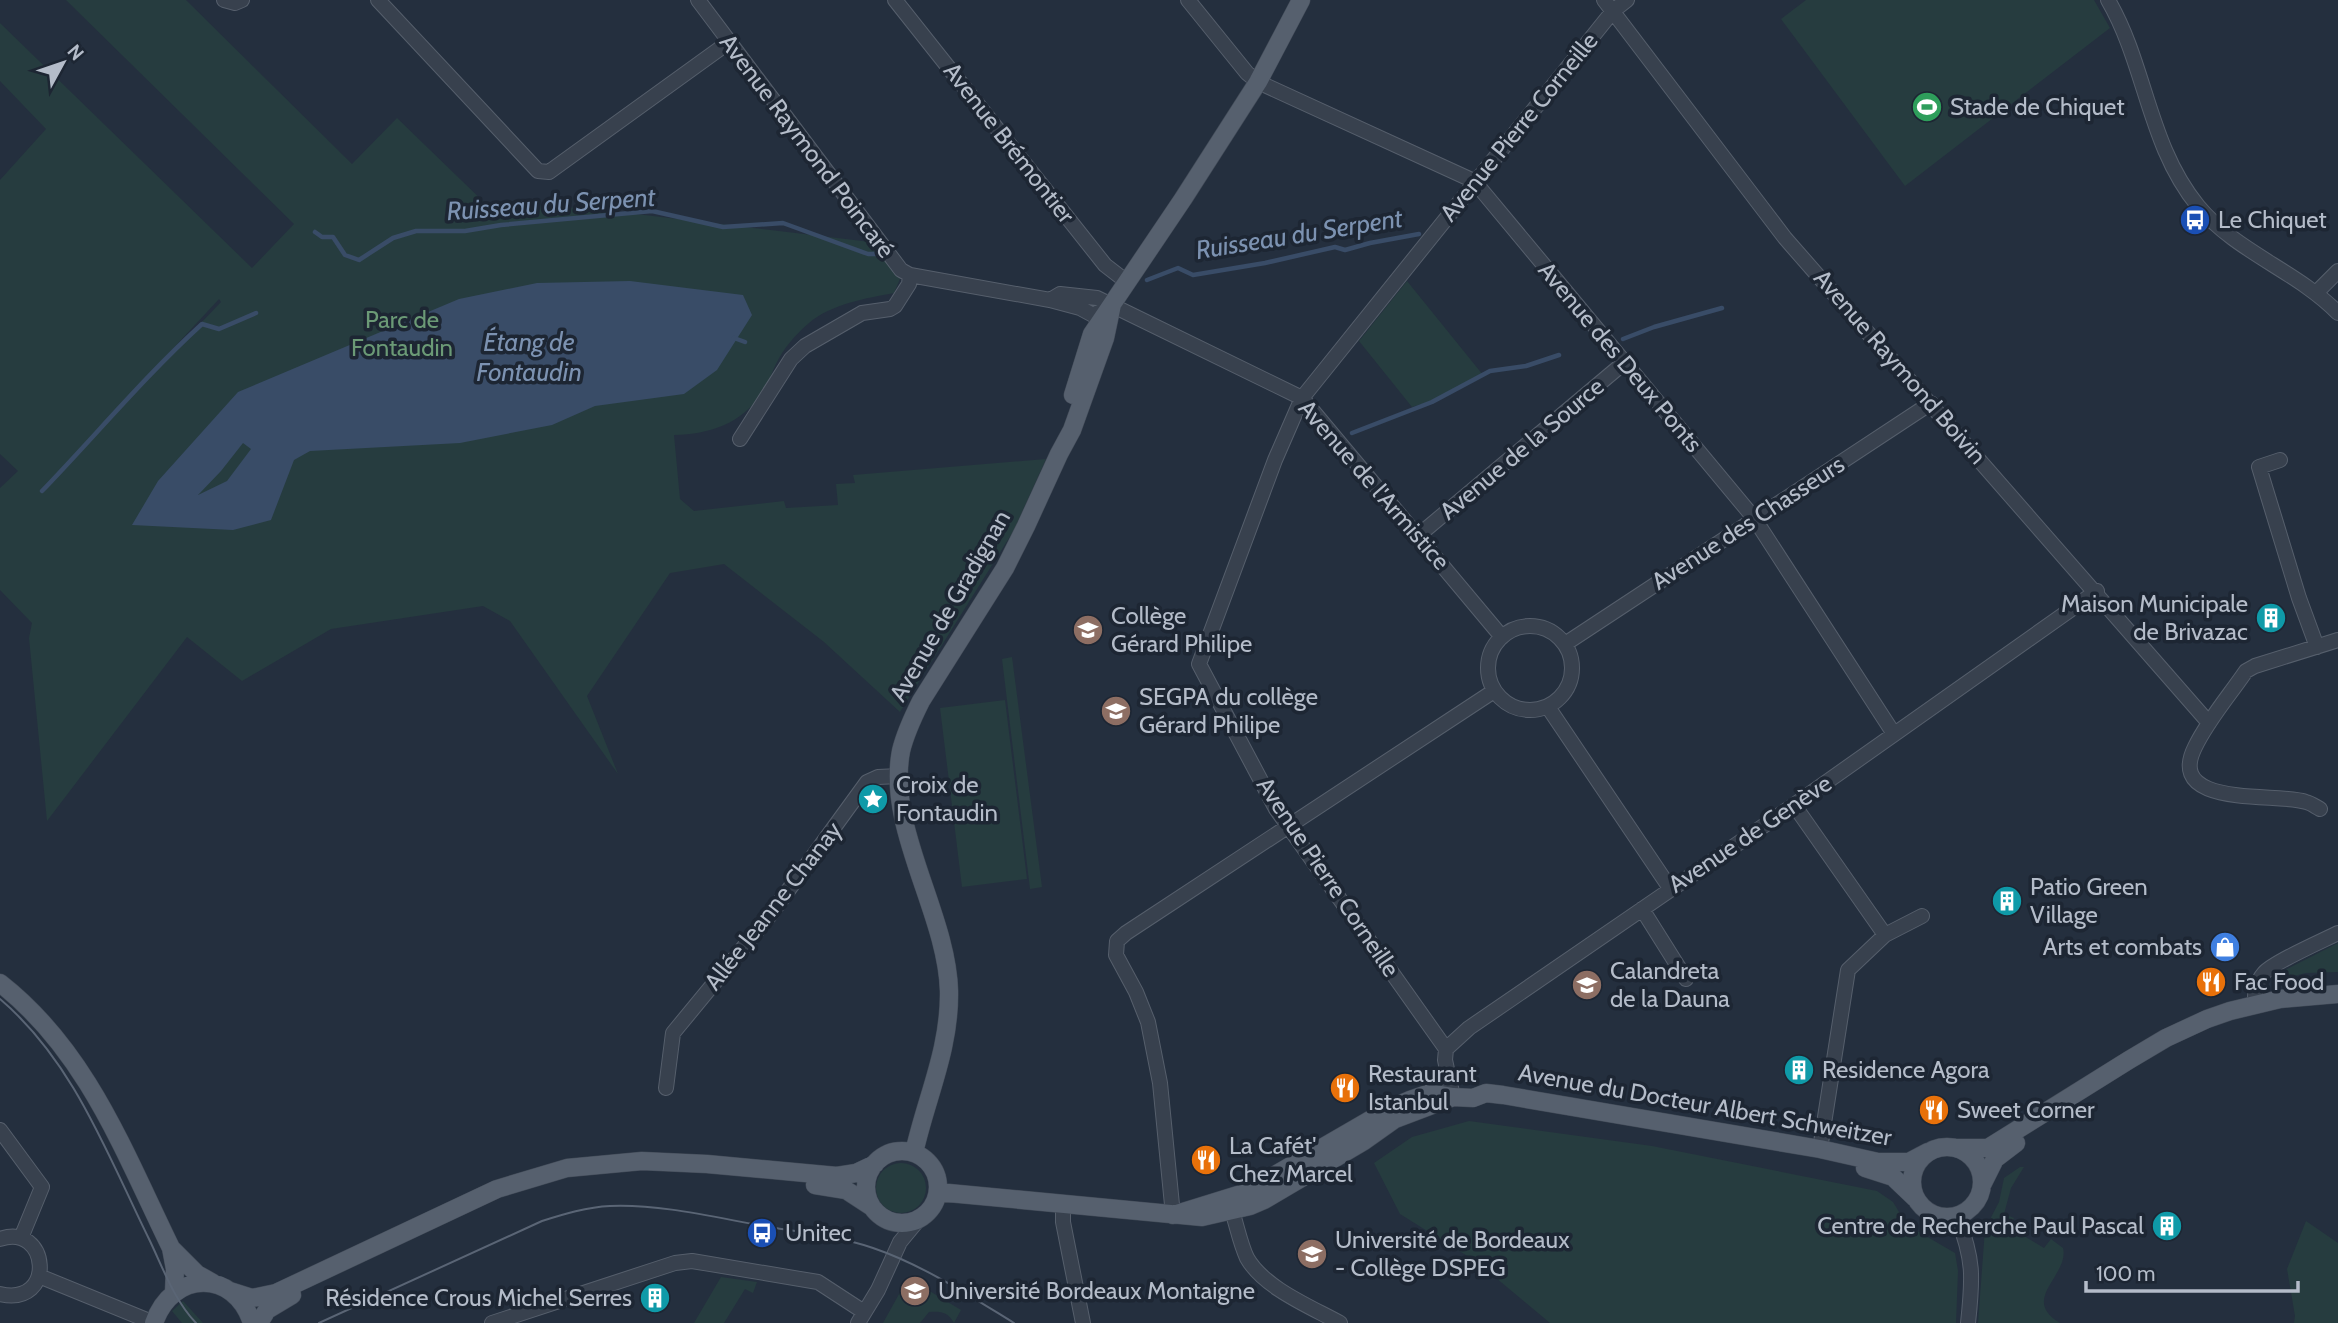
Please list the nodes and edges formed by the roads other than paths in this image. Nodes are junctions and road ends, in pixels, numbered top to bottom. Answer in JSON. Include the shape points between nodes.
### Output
{"nodes":[{"id":1,"x":224,"y":0,"type":"edge"},
{"id":2,"x":242,"y":0,"type":"edge"},
{"id":3,"x":378,"y":0,"type":"edge"},
{"id":4,"x":698,"y":0,"type":"edge"},
{"id":5,"x":895,"y":0,"type":"edge"},
{"id":6,"x":1188,"y":0,"type":"edge"},
{"id":7,"x":1301,"y":0,"type":"edge"},
{"id":8,"x":1627,"y":0,"type":"edge"},
{"id":9,"x":2108,"y":0,"type":"edge"},
{"id":10,"x":1608,"y":6,"type":"edge"},
{"id":11,"x":729,"y":42,"type":"junction"},
{"id":12,"x":1258,"y":82,"type":"junction"},
{"id":13,"x":1474,"y":181,"type":"junction"},
{"id":14,"x":2338,"y":271,"type":"edge"},
{"id":15,"x":910,"y":275,"type":"junction"},
{"id":16,"x":1127,"y":282,"type":"junction"},
{"id":17,"x":2316,"y":293,"type":"junction"},
{"id":18,"x":1112,"y":305,"type":"junction"},
{"id":19,"x":2338,"y":313,"type":"edge"},
{"id":20,"x":1625,"y":362,"type":"junction"},
{"id":21,"x":1302,"y":398,"type":"junction"},
{"id":22,"x":1931,"y":402,"type":"junction"},
{"id":23,"x":740,"y":439,"type":"dead end"},
{"id":24,"x":2280,"y":460,"type":"dead end"},
{"id":25,"x":1754,"y":518,"type":"junction"},
{"id":26,"x":1419,"y":535,"type":"junction"},
{"id":27,"x":2097,"y":591,"type":"junction"},
{"id":28,"x":1502,"y":637,"type":"junction"},
{"id":29,"x":2338,"y":640,"type":"edge"},
{"id":30,"x":1566,"y":644,"type":"junction"},
{"id":31,"x":2317,"y":647,"type":"junction"},
{"id":32,"x":1494,"y":691,"type":"junction"},
{"id":33,"x":1548,"y":707,"type":"junction"},
{"id":34,"x":2209,"y":723,"type":"junction"},
{"id":35,"x":1894,"y":734,"type":"junction"},
{"id":36,"x":899,"y":776,"type":"junction"},
{"id":37,"x":1794,"y":805,"type":"junction"},
{"id":38,"x":2320,"y":810,"type":"dead end"},
{"id":39,"x":1290,"y":826,"type":"junction"},
{"id":40,"x":1670,"y":888,"type":"junction"},
{"id":41,"x":1642,"y":909,"type":"junction"},
{"id":42,"x":1922,"y":916,"type":"dead end"},
{"id":43,"x":2338,"y":933,"type":"edge"},
{"id":44,"x":1885,"y":935,"type":"junction"},
{"id":45,"x":1686,"y":979,"type":"dead end"},
{"id":46,"x":0,"y":983,"type":"edge"},
{"id":47,"x":2338,"y":994,"type":"edge"},
{"id":48,"x":2338,"y":1003,"type":"edge"},
{"id":49,"x":2256,"y":1004,"type":"junction"},
{"id":50,"x":1446,"y":1049,"type":"junction"},
{"id":51,"x":666,"y":1088,"type":"dead end"},
{"id":52,"x":1453,"y":1097,"type":"junction"},
{"id":53,"x":1473,"y":1098,"type":"junction"},
{"id":54,"x":0,"y":1130,"type":"edge"},
{"id":55,"x":1955,"y":1148,"type":"junction"},
{"id":56,"x":1820,"y":1149,"type":"junction"},
{"id":57,"x":1928,"y":1152,"type":"junction"},
{"id":58,"x":914,"y":1153,"type":"junction"},
{"id":59,"x":874,"y":1164,"type":"junction"},
{"id":60,"x":1982,"y":1185,"type":"junction"},
{"id":61,"x":937,"y":1192,"type":"junction"},
{"id":62,"x":1915,"y":1198,"type":"junction"},
{"id":63,"x":1063,"y":1205,"type":"junction"},
{"id":64,"x":872,"y":1208,"type":"junction"},
{"id":65,"x":1232,"y":1211,"type":"junction"},
{"id":66,"x":1173,"y":1215,"type":"junction"},
{"id":67,"x":1958,"y":1216,"type":"junction"},
{"id":68,"x":919,"y":1219,"type":"junction"},
{"id":69,"x":21,"y":1238,"type":"junction"},
{"id":70,"x":0,"y":1239,"type":"edge"},
{"id":71,"x":171,"y":1248,"type":"junction"},
{"id":72,"x":39,"y":1276,"type":"junction"},
{"id":73,"x":223,"y":1288,"type":"junction"},
{"id":74,"x":174,"y":1292,"type":"junction"},
{"id":75,"x":0,"y":1294,"type":"edge"},
{"id":76,"x":861,"y":1317,"type":"edge"},
{"id":77,"x":154,"y":1323,"type":"edge"},
{"id":78,"x":252,"y":1323,"type":"edge"},
{"id":79,"x":259,"y":1323,"type":"edge"},
{"id":80,"x":492,"y":1323,"type":"edge"},
{"id":81,"x":1083,"y":1323,"type":"edge"},
{"id":82,"x":1340,"y":1323,"type":"edge"},
{"id":83,"x":1968,"y":1323,"type":"edge"}],
"edges":[{"from":1,"to":2,"type":"street"},
{"from":3,"to":11,"type":"street","via":[[538,172],[549,172]]},
{"from":4,"to":11,"type":"street","name":"Avenue Raymond Poincaré"},
{"from":5,"to":16,"type":"street","name":"Avenue Brémontier","via":[[1105,265]]},
{"from":6,"to":12,"type":"street"},
{"from":7,"to":12,"type":"main road","name":"Avenue de Gradignan"},
{"from":8,"to":10,"type":"street","name":"Avenue Pierre Corneille"},
{"from":9,"to":17,"type":"street","via":[[2170,163],[2198,206],[2228,234]]},
{"from":10,"to":13,"type":"street","name":"Avenue Pierre Corneille"},
{"from":10,"to":22,"type":"street","name":"Avenue Raymond Boivin","via":[[1785,238]]},
{"from":11,"to":15,"type":"street","name":"Avenue Raymond Poincaré","via":[[893,262]]},
{"from":12,"to":13,"type":"street","name":"Avenue des Deux Ponts"},
{"from":12,"to":16,"type":"main road","name":"Avenue de Gradignan"},
{"from":13,"to":20,"type":"street","name":"Avenue des Deux Ponts"},
{"from":13,"to":21,"type":"street","name":"Avenue Pierre Corneille"},
{"from":14,"to":17,"type":"street"},
{"from":15,"to":18,"type":"street","name":"Avenue Raymond Poincaré","via":[[1050,300],[1093,315]]},
{"from":15,"to":23,"type":"street","via":[[895,306],[862,313],[791,359]]},
{"from":16,"to":18,"type":"main road","name":"Avenue de Gradignan"},
{"from":17,"to":19,"type":"street"},
{"from":18,"to":21,"type":"street","name":"Avenue de l'Armistice"},
{"from":18,"to":36,"type":"main road","name":"Avenue de Gradignan","via":[[1099,359],[1072,430],[1005,568],[920,701],[901,751]]},
{"from":20,"to":25,"type":"street","name":"Avenue des Deux Ponts"},
{"from":20,"to":26,"type":"street","name":"Avenue de la Source"},
{"from":21,"to":26,"type":"street","name":"Avenue de l'Armistice"},
{"from":21,"to":39,"type":"street","name":"Avenue Pierre Corneille","via":[[1199,664],[1276,809]]},
{"from":22,"to":25,"type":"street","name":"Avenue des Chasseurs"},
{"from":22,"to":27,"type":"street","name":"Avenue Raymond Boivin"},
{"from":24,"to":31,"type":"street","via":[[2259,467]]},
{"from":25,"to":30,"type":"street","name":"Avenue des Chasseurs"},
{"from":25,"to":35,"type":"street","name":"Avenue des Deux Ponts"},
{"from":26,"to":28,"type":"street","name":"Avenue de l'Armistice"},
{"from":27,"to":34,"type":"street","name":"Avenue Raymond Boivin"},
{"from":27,"to":35,"type":"street","name":"Avenue de Genève"},
{"from":28,"to":30,"type":"street","via":[[1531,625],[1555,633]]},
{"from":28,"to":32,"type":"street","via":[[1488,663]]},
{"from":29,"to":31,"type":"street"},
{"from":30,"to":33,"type":"street","via":[[1573,665],[1571,680],[1560,699]]},
{"from":31,"to":34,"type":"street","via":[[2246,671]]},
{"from":32,"to":33,"type":"street","via":[[1521,709]]},
{"from":32,"to":39,"type":"street"},
{"from":33,"to":40,"type":"street"},
{"from":34,"to":38,"type":"street","via":[[2191,757],[2197,781],[2214,792],[2305,801]]},
{"from":35,"to":37,"type":"street","name":"Avenue de Genève"},
{"from":36,"to":51,"type":"street","name":"Allée Jeanne Chanay","via":[[878,776],[867,782],[771,914],[673,1033]]},
{"from":36,"to":58,"type":"main road","name":"Avenue de Gradignan","via":[[905,821],[946,959],[949,991],[941,1063]]},
{"from":37,"to":40,"type":"street","name":"Avenue de Genève"},
{"from":37,"to":44,"type":"street"},
{"from":39,"to":50,"type":"street","name":"Avenue Pierre Corneille"},
{"from":39,"to":66,"type":"street","via":[[1117,941],[1116,955],[1148,1022],[1160,1083]]},
{"from":40,"to":41,"type":"street","name":"Avenue de Genève"},
{"from":41,"to":45,"type":"street"},
{"from":41,"to":50,"type":"street","name":"Avenue de Genève","via":[[1469,1028]]},
{"from":42,"to":44,"type":"street"},
{"from":43,"to":49,"type":"street","via":[[2268,969],[2259,980]]},
{"from":44,"to":56,"type":"street","via":[[1848,970]]},
{"from":46,"to":71,"type":"main road","via":[[47,1025],[89,1082]]},
{"from":47,"to":49,"type":"main road"},
{"from":48,"to":60,"type":"main road","via":[[2258,1012],[2171,1045],[2003,1152]]},
{"from":49,"to":55,"type":"main road","via":[[2166,1038],[1988,1147]]},
{"from":50,"to":52,"type":"street"},
{"from":52,"to":53,"type":"main road","name":"Avenue du Docteur Albert Schweitzer"},
{"from":52,"to":65,"type":"main road","name":"Avenue du Docteur Albert Schweitzer","via":[[1395,1119],[1264,1200]]},
{"from":52,"to":66,"type":"main road","name":"Avenue du Docteur Albert Schweitzer","via":[[1430,1093],[1410,1100],[1244,1193]]},
{"from":53,"to":56,"type":"main road","name":"Avenue du Docteur Albert Schweitzer","via":[[1486,1093],[1503,1095]]},
{"from":53,"to":62,"type":"main road","name":"Avenue du Docteur Albert Schweitzer","via":[[1485,1104],[1877,1171],[1893,1177]]},
{"from":54,"to":69,"type":"street","via":[[42,1187]]},
{"from":55,"to":57,"type":"main road"},
{"from":55,"to":60,"type":"main road","via":[[1975,1161]]},
{"from":56,"to":57,"type":"main road","name":"Avenue du Docteur Albert Schweitzer","via":[[1896,1163]]},
{"from":57,"to":62,"type":"main road","via":[[1914,1167]]},
{"from":58,"to":59,"type":"main road","via":[[892,1153]]},
{"from":58,"to":61,"type":"main road","via":[[935,1172]]},
{"from":59,"to":64,"type":"main road","via":[[866,1185]]},
{"from":59,"to":73,"type":"main road","via":[[837,1176],[642,1160],[567,1168],[497,1189],[276,1293],[252,1298]]},
{"from":60,"to":67,"type":"main road","via":[[1975,1204]]},
{"from":61,"to":63,"type":"main road","name":"Avenue du Docteur Albert Schweitzer"},
{"from":61,"to":68,"type":"main road","via":[[934,1203]]},
{"from":62,"to":67,"type":"main road","via":[[1938,1216]]},
{"from":63,"to":66,"type":"main road","name":"Avenue du Docteur Albert Schweitzer"},
{"from":63,"to":81,"type":"street"},
{"from":64,"to":68,"type":"main road","via":[[888,1220],[909,1223]]},
{"from":64,"to":79,"type":"main road","via":[[837,1187],[674,1169],[570,1177],[470,1210],[282,1300],[267,1310]]},
{"from":65,"to":66,"type":"main road","name":"Avenue du Docteur Albert Schweitzer","via":[[1202,1217]]},
{"from":65,"to":82,"type":"street","via":[[1243,1250],[1264,1279]]},
{"from":67,"to":83,"type":"street","via":[[1971,1262]]},
{"from":68,"to":76,"type":"street","via":[[900,1242]]},
{"from":69,"to":70,"type":"street"},
{"from":69,"to":72,"type":"street","via":[[40,1258]]},
{"from":71,"to":73,"type":"main road","via":[[197,1274]]},
{"from":71,"to":74,"type":"main road"},
{"from":72,"to":75,"type":"street","via":[[19,1295]]},
{"from":72,"to":77,"type":"street"},
{"from":73,"to":74,"type":"main road","via":[[201,1283]]},
{"from":73,"to":78,"type":"main road","via":[[241,1300]]},
{"from":74,"to":77,"type":"main road"},
{"from":76,"to":80,"type":"street","via":[[818,1282],[692,1261]]}]}
